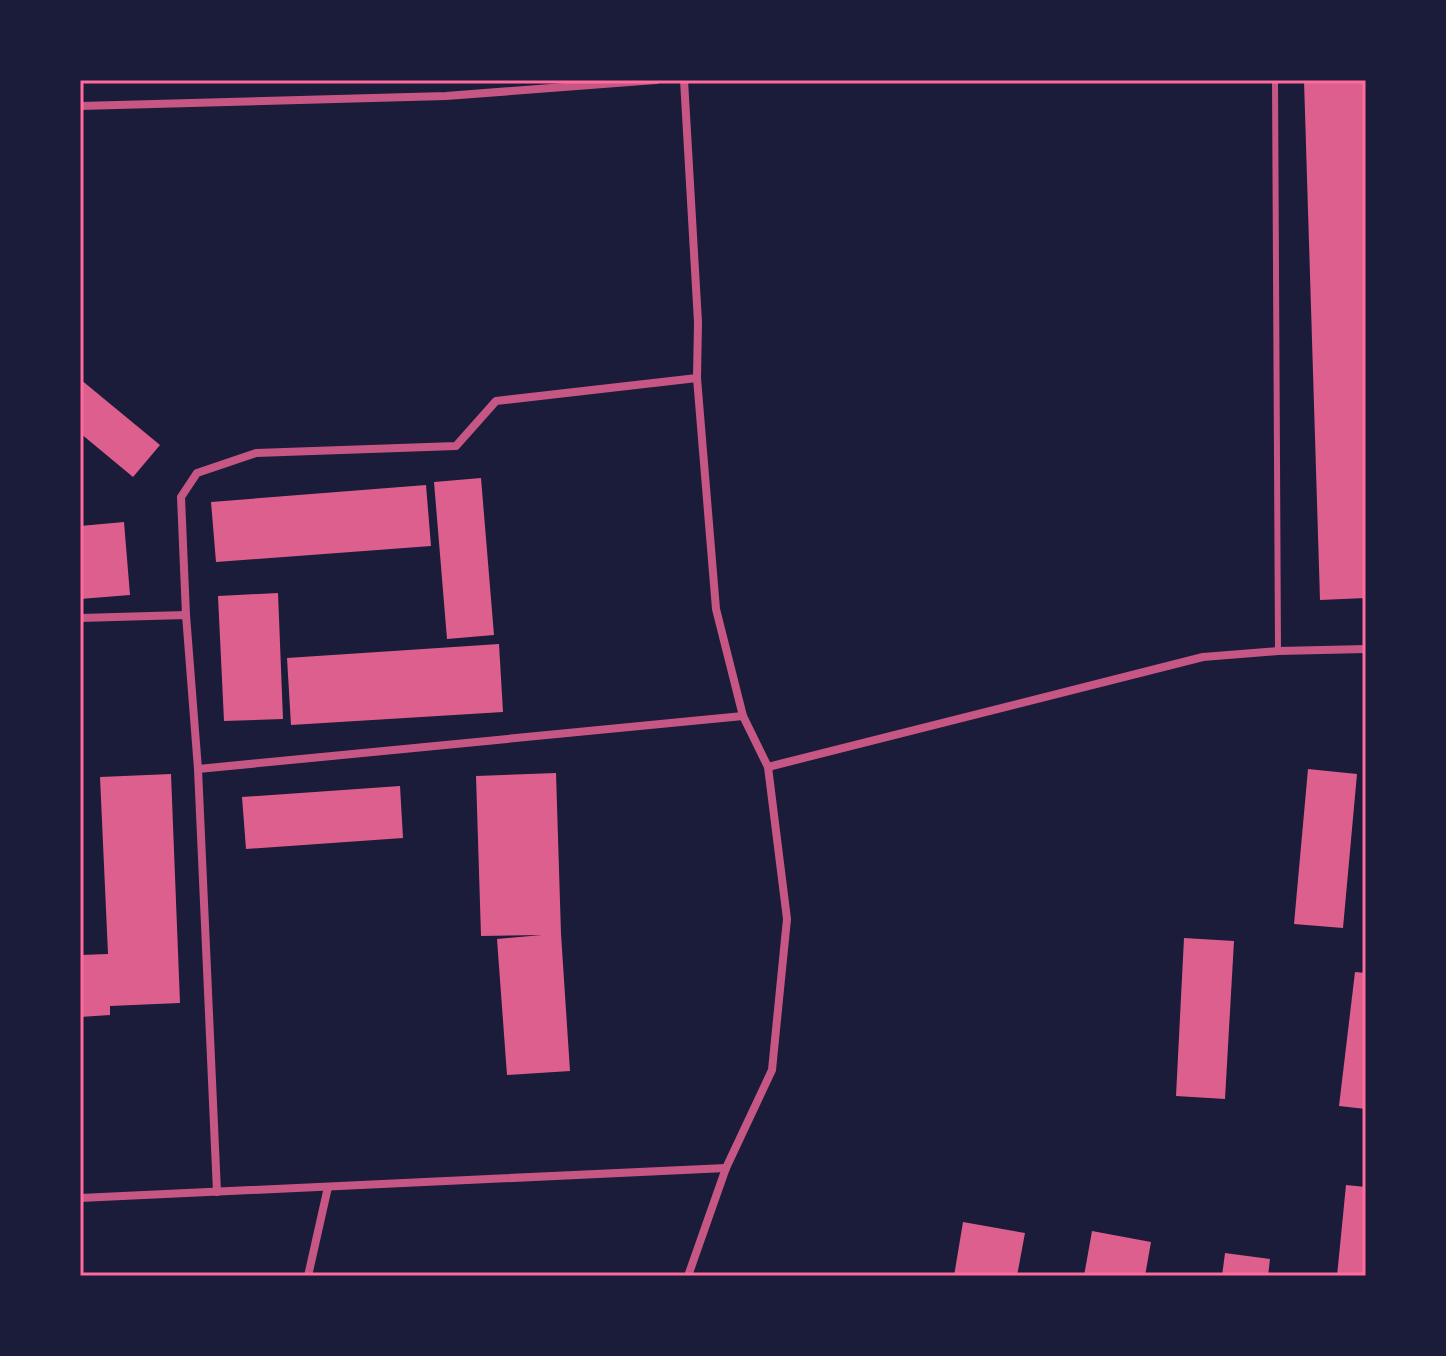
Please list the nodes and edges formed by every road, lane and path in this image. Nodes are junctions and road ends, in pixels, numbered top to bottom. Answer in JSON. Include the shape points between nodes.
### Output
{"nodes":[{"id":1,"x":656,"y":80,"type":"edge"},
{"id":2,"x":684,"y":80,"type":"edge"},
{"id":3,"x":1275,"y":80,"type":"edge"},
{"id":4,"x":80,"y":106,"type":"edge"},
{"id":5,"x":697,"y":378,"type":"junction"},
{"id":6,"x":186,"y":615,"type":"junction"},
{"id":7,"x":80,"y":618,"type":"edge"},
{"id":8,"x":1366,"y":649,"type":"edge"},
{"id":9,"x":1278,"y":651,"type":"junction"},
{"id":10,"x":743,"y":716,"type":"junction"},
{"id":11,"x":768,"y":767,"type":"junction"},
{"id":12,"x":198,"y":769,"type":"junction"},
{"id":13,"x":726,"y":1168,"type":"junction"},
{"id":14,"x":328,"y":1187,"type":"junction"},
{"id":15,"x":217,"y":1192,"type":"junction"},
{"id":16,"x":80,"y":1198,"type":"edge"},
{"id":17,"x":308,"y":1276,"type":"edge"},
{"id":18,"x":688,"y":1276,"type":"edge"}],
"edges":[{"from":1,"to":4,"type":"street","via":[[446,96]]},
{"from":2,"to":5,"type":"street"},
{"from":3,"to":9,"type":"lane"},
{"from":5,"to":6,"type":"street","via":[[496,401],[456,446],[256,453],[197,473],[181,497]]},
{"from":5,"to":10,"type":"street","via":[[716,609]]},
{"from":6,"to":7,"type":"street"},
{"from":6,"to":12,"type":"street"},
{"from":8,"to":9,"type":"street"},
{"from":9,"to":11,"type":"street","via":[[1203,657]]},
{"from":10,"to":11,"type":"street"},
{"from":10,"to":12,"type":"street"},
{"from":11,"to":13,"type":"street","via":[[787,919],[772,1070]]},
{"from":12,"to":15,"type":"street"},
{"from":13,"to":14,"type":"street"},
{"from":13,"to":18,"type":"street"},
{"from":14,"to":15,"type":"street"},
{"from":14,"to":17,"type":"street"},
{"from":15,"to":16,"type":"street"}]}
